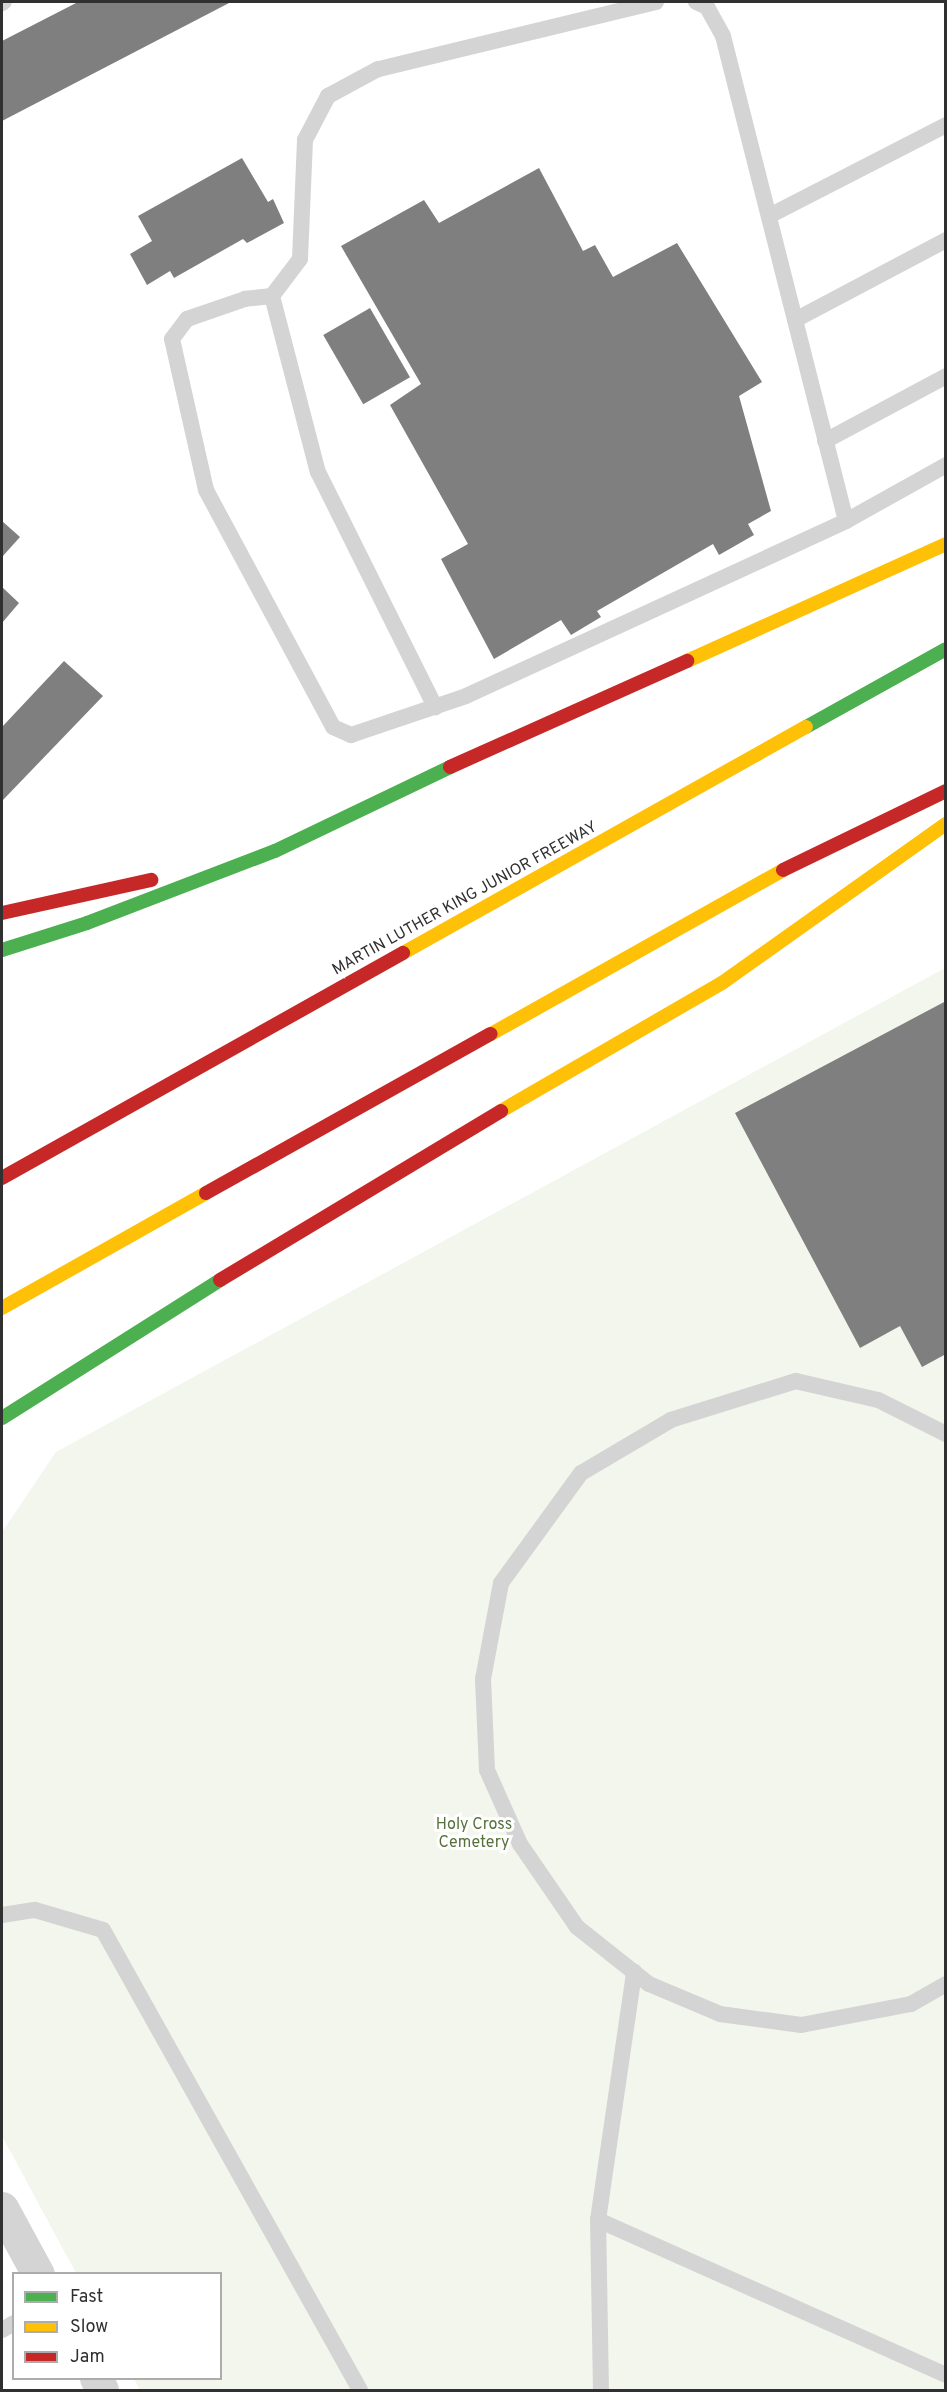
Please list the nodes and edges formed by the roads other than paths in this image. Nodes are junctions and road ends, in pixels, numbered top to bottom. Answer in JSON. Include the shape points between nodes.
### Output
{"nodes":[{"id":1,"x":656,"y":2,"type":"edge"},
{"id":2,"x":696,"y":2,"type":"edge"},
{"id":3,"x":945,"y":125,"type":"edge"},
{"id":4,"x":769,"y":216,"type":"junction"},
{"id":5,"x":945,"y":240,"type":"edge"},
{"id":6,"x":272,"y":296,"type":"junction"},
{"id":7,"x":795,"y":320,"type":"junction"},
{"id":8,"x":945,"y":376,"type":"edge"},
{"id":9,"x":825,"y":441,"type":"junction"},
{"id":10,"x":945,"y":465,"type":"edge"},
{"id":11,"x":846,"y":521,"type":"junction"},
{"id":12,"x":945,"y":544,"type":"edge"},
{"id":13,"x":945,"y":649,"type":"edge"},
{"id":14,"x":435,"y":706,"type":"junction"},
{"id":15,"x":945,"y":791,"type":"edge"},
{"id":16,"x":945,"y":824,"type":"edge"},
{"id":17,"x":275,"y":851,"type":"junction"},
{"id":18,"x":2,"y":912,"type":"edge"},
{"id":19,"x":2,"y":950,"type":"edge"},
{"id":20,"x":2,"y":1178,"type":"edge"},
{"id":21,"x":205,"y":1289,"type":"junction"},
{"id":22,"x":2,"y":1308,"type":"edge"},
{"id":23,"x":38,"y":1413,"type":"dead end"},
{"id":24,"x":2,"y":1418,"type":"edge"},
{"id":25,"x":945,"y":1434,"type":"edge"},
{"id":26,"x":2,"y":1916,"type":"edge"},
{"id":27,"x":634,"y":1972,"type":"junction"},
{"id":28,"x":945,"y":1984,"type":"edge"},
{"id":29,"x":2,"y":2208,"type":"edge"},
{"id":30,"x":598,"y":2220,"type":"junction"},
{"id":31,"x":37,"y":2272,"type":"edge"},
{"id":32,"x":945,"y":2375,"type":"edge"},
{"id":33,"x":360,"y":2391,"type":"edge"},
{"id":34,"x":601,"y":2391,"type":"edge"}],
"edges":[{"from":1,"to":6,"type":"lane","via":[[378,69],[328,96],[305,140],[300,259]]},
{"from":2,"to":4,"type":"lane","via":[[707,7],[723,36]]},
{"from":3,"to":4,"type":"lane"},
{"from":4,"to":7,"type":"lane"},
{"from":5,"to":7,"type":"lane"},
{"from":6,"to":14,"type":"lane","via":[[318,472]]},
{"from":6,"to":14,"type":"lane","via":[[245,299],[187,319],[172,339],[206,490],[333,727],[351,735]]},
{"from":7,"to":9,"type":"lane"},
{"from":8,"to":9,"type":"lane"},
{"from":9,"to":11,"type":"lane"},
{"from":10,"to":11,"type":"lane"},
{"from":11,"to":14,"type":"lane","via":[[466,696]]},
{"from":12,"to":17,"type":"highway","via":[[402,789]]},
{"from":13,"to":20,"type":"highway","name":"MARTIN LUTHER KING JUNIOR FREEWAY"},
{"from":15,"to":22,"type":"highway","via":[[801,860]]},
{"from":16,"to":21,"type":"highway","via":[[722,983],[319,1217]]},
{"from":17,"to":18,"type":"highway"},
{"from":17,"to":19,"type":"highway","via":[[87,923]]},
{"from":21,"to":23,"type":"highway"},
{"from":21,"to":24,"type":"highway"},
{"from":25,"to":27,"type":"lane","via":[[878,1400],[796,1381],[671,1420],[581,1473],[501,1583],[483,1679],[487,1770],[520,1844],[577,1927]]},
{"from":26,"to":33,"type":"lane","via":[[35,1910],[103,1930]]},
{"from":27,"to":28,"type":"lane","via":[[649,1984],[720,2014],[801,2025],[911,2004]]},
{"from":27,"to":30,"type":"lane"},
{"from":29,"to":31,"type":"street"},
{"from":30,"to":32,"type":"lane"},
{"from":30,"to":34,"type":"lane"}]}
